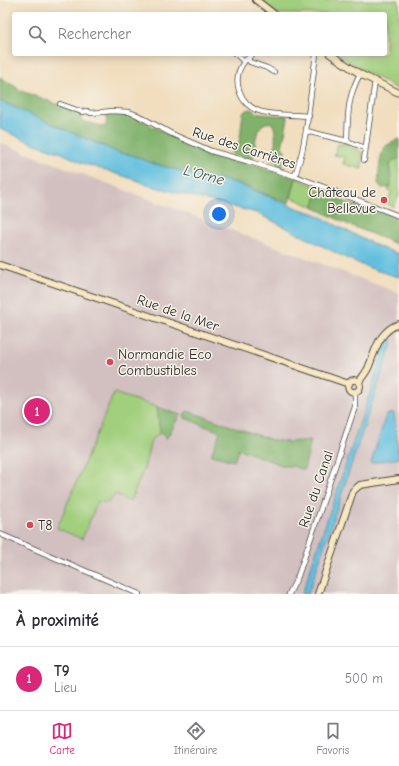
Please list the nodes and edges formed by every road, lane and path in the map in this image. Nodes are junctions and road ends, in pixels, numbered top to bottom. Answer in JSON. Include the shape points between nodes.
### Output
{"nodes":[{"id":1,"x":256,"y":0,"type":"edge"},
{"id":2,"x":271,"y":12,"type":"edge"},
{"id":3,"x":239,"y":56,"type":"edge"},
{"id":4,"x":251,"y":56,"type":"edge"},
{"id":5,"x":316,"y":56,"type":"edge"},
{"id":6,"x":333,"y":56,"type":"edge"},
{"id":7,"x":246,"y":61,"type":"junction"},
{"id":8,"x":274,"y":72,"type":"dead end"},
{"id":9,"x":360,"y":74,"type":"junction"},
{"id":10,"x":375,"y":81,"type":"junction"},
{"id":11,"x":399,"y":93,"type":"edge"},
{"id":12,"x":60,"y":104,"type":"dead end"},
{"id":13,"x":308,"y":116,"type":"junction"},
{"id":14,"x":306,"y":131,"type":"junction"},
{"id":15,"x":347,"y":141,"type":"junction"},
{"id":16,"x":365,"y":148,"type":"junction"},
{"id":17,"x":364,"y":160,"type":"dead end"},
{"id":18,"x":295,"y":176,"type":"junction"},
{"id":19,"x":399,"y":216,"type":"edge"},
{"id":20,"x":0,"y":265,"type":"edge"},
{"id":21,"x":399,"y":324,"type":"edge"},
{"id":22,"x":359,"y":382,"type":"junction"},
{"id":23,"x":349,"y":384,"type":"junction"},
{"id":24,"x":355,"y":392,"type":"junction"},
{"id":25,"x":399,"y":479,"type":"edge"},
{"id":26,"x":0,"y":534,"type":"edge"},
{"id":27,"x":289,"y":593,"type":"edge"},
{"id":28,"x":139,"y":594,"type":"edge"},
{"id":29,"x":318,"y":594,"type":"edge"}],
"edges":[{"from":1,"to":2,"type":"street"},
{"from":3,"to":7,"type":"street"},
{"from":4,"to":7,"type":"street"},
{"from":5,"to":13,"type":"street"},
{"from":6,"to":9,"type":"street"},
{"from":7,"to":8,"type":"street"},
{"from":7,"to":13,"type":"street","via":[[239,74],[237,86],[241,96],[250,106],[259,111]]},
{"from":9,"to":10,"type":"street"},
{"from":9,"to":15,"type":"street","via":[[350,101]]},
{"from":10,"to":11,"type":"street"},
{"from":10,"to":16,"type":"street"},
{"from":12,"to":18,"type":"street","name":"Rue des Carrières","via":[[82,112],[129,112],[211,151]]},
{"from":13,"to":14,"type":"street"},
{"from":14,"to":15,"type":"street"},
{"from":14,"to":18,"type":"street"},
{"from":15,"to":16,"type":"street"},
{"from":16,"to":17,"type":"street"},
{"from":18,"to":19,"type":"street","name":"Rue des Carrières"},
{"from":20,"to":23,"type":"street","name":"Rue de la Mer"},
{"from":21,"to":22,"type":"street","via":[[388,330],[379,340],[367,371]]},
{"from":22,"to":23,"type":"street","via":[[353,380]]},
{"from":22,"to":24,"type":"street","via":[[359,389]]},
{"from":23,"to":24,"type":"street","via":[[350,390]]},
{"from":24,"to":27,"type":"street","name":"Rue du Canal","via":[[355,407],[298,576]]},
{"from":25,"to":29,"type":"street","via":[[360,485],[353,491]]},
{"from":26,"to":28,"type":"street"}]}
